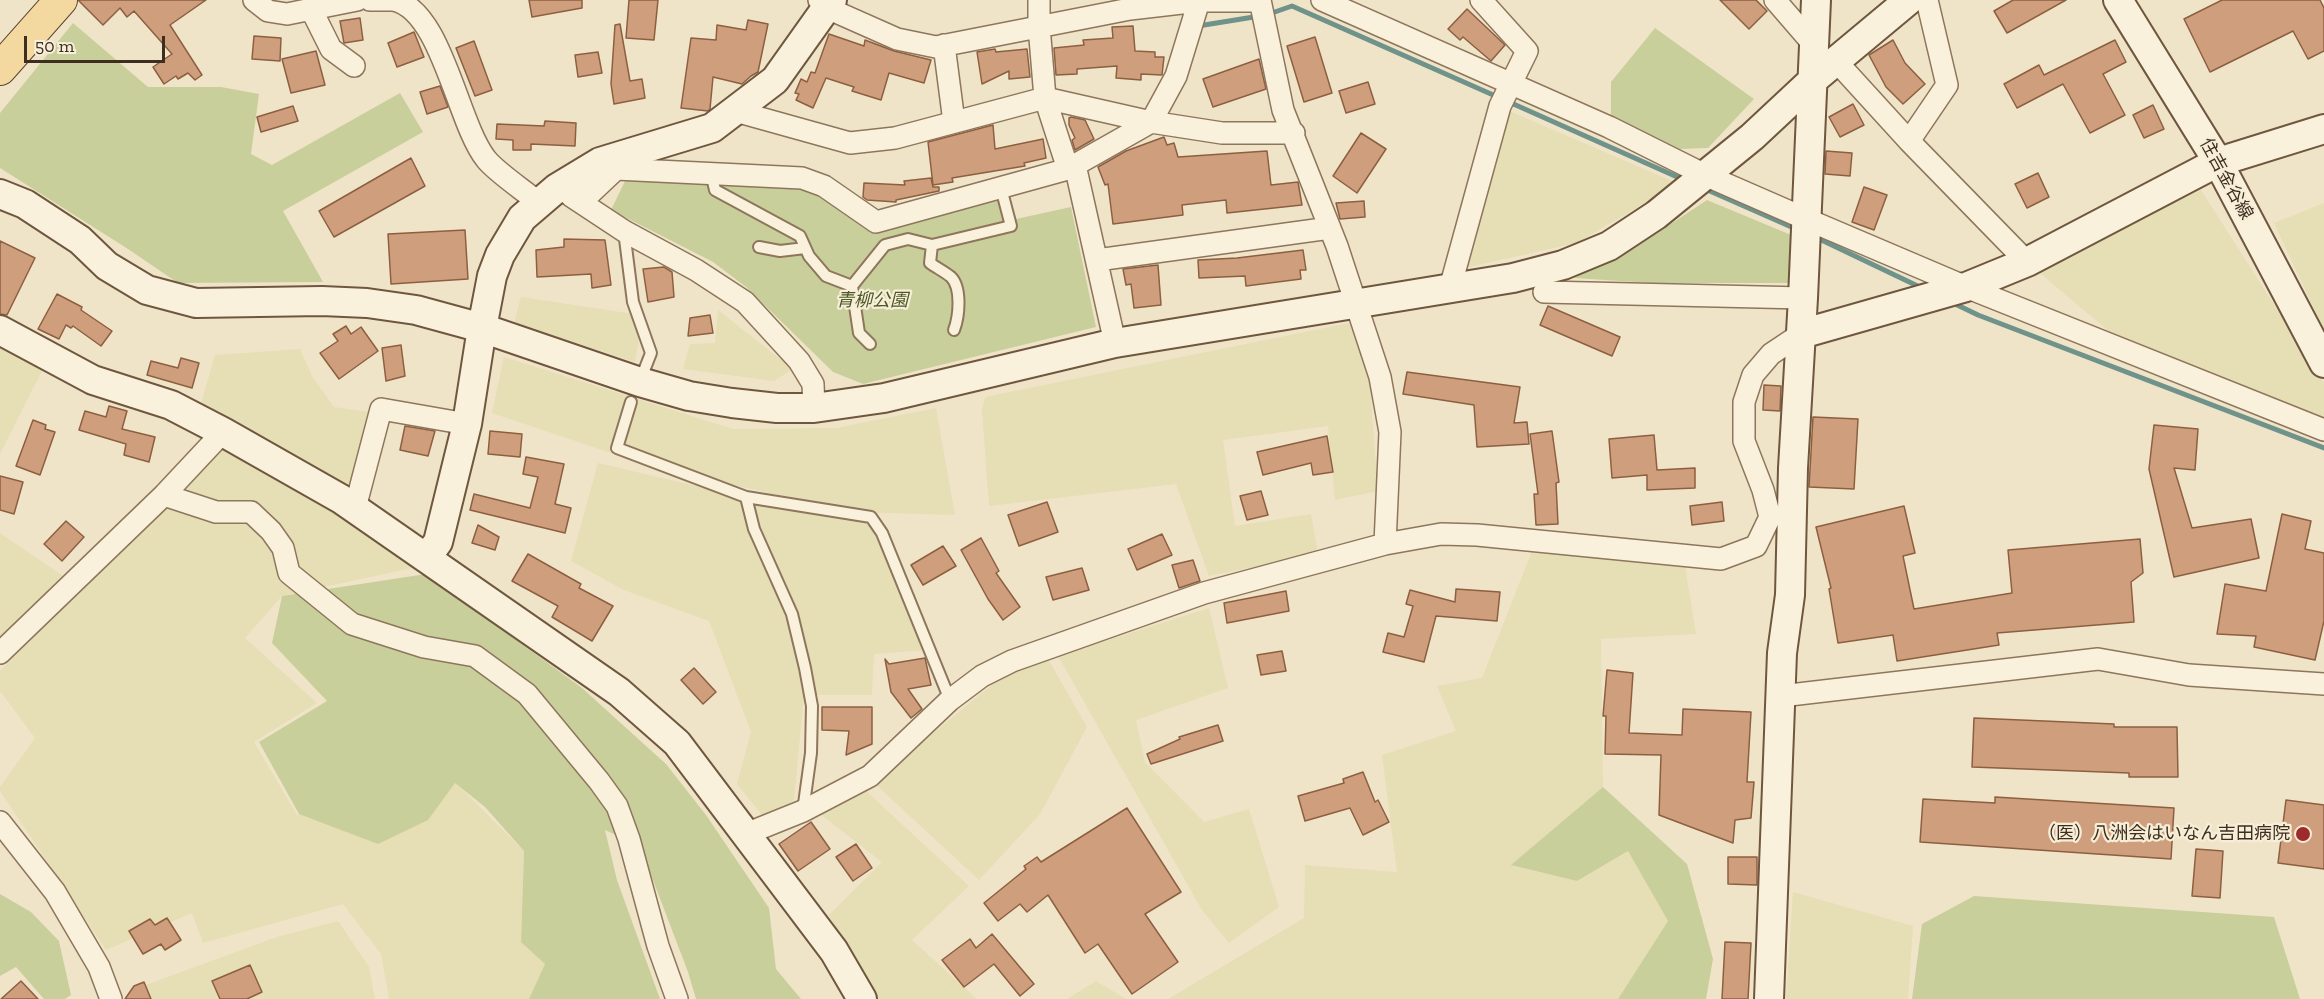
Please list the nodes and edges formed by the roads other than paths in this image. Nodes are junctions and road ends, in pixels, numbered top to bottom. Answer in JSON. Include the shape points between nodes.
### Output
{"nodes":[{"id":1,"x":61,"y":0,"type":"edge"},
{"id":2,"x":254,"y":0,"type":"edge"},
{"id":3,"x":357,"y":0,"type":"edge"},
{"id":4,"x":370,"y":0,"type":"edge"},
{"id":5,"x":1039,"y":0,"type":"edge"},
{"id":6,"x":1322,"y":0,"type":"edge"},
{"id":7,"x":1481,"y":0,"type":"edge"},
{"id":8,"x":1775,"y":0,"type":"edge"},
{"id":9,"x":1816,"y":0,"type":"edge"},
{"id":10,"x":1909,"y":0,"type":"edge"},
{"id":11,"x":1927,"y":0,"type":"edge"},
{"id":12,"x":2118,"y":0,"type":"edge"},
{"id":13,"x":826,"y":2,"type":"edge"},
{"id":14,"x":308,"y":4,"type":"edge"},
{"id":15,"x":1261,"y":7,"type":"edge"},
{"id":16,"x":1194,"y":18,"type":"edge"},
{"id":17,"x":1039,"y":26,"type":"junction"},
{"id":18,"x":944,"y":45,"type":"junction"},
{"id":19,"x":1825,"y":52,"type":"junction"},
{"id":20,"x":354,"y":66,"type":"dead end"},
{"id":21,"x":0,"y":69,"type":"edge"},
{"id":22,"x":1813,"y":80,"type":"junction"},
{"id":23,"x":1511,"y":85,"type":"junction"},
{"id":24,"x":1045,"y":98,"type":"junction"},
{"id":25,"x":735,"y":111,"type":"junction"},
{"id":26,"x":954,"y":122,"type":"junction"},
{"id":27,"x":1151,"y":122,"type":"junction"},
{"id":28,"x":2324,"y":129,"type":"edge"},
{"id":29,"x":1294,"y":133,"type":"junction"},
{"id":30,"x":1909,"y":141,"type":"junction"},
{"id":31,"x":2218,"y":162,"type":"junction"},
{"id":32,"x":1072,"y":167,"type":"junction"},
{"id":33,"x":711,"y":173,"type":"junction"},
{"id":34,"x":1697,"y":181,"type":"junction"},
{"id":35,"x":1001,"y":188,"type":"junction"},
{"id":36,"x":0,"y":194,"type":"edge"},
{"id":37,"x":559,"y":198,"type":"junction"},
{"id":38,"x":1330,"y":228,"type":"junction"},
{"id":39,"x":1805,"y":228,"type":"junction"},
{"id":40,"x":624,"y":231,"type":"junction"},
{"id":41,"x":932,"y":245,"type":"junction"},
{"id":42,"x":759,"y":247,"type":"dead end"},
{"id":43,"x":805,"y":248,"type":"junction"},
{"id":44,"x":1097,"y":260,"type":"junction"},
{"id":45,"x":2027,"y":262,"type":"junction"},
{"id":46,"x":852,"y":285,"type":"junction"},
{"id":47,"x":1450,"y":288,"type":"junction"},
{"id":48,"x":1544,"y":292,"type":"dead end"},
{"id":49,"x":1949,"y":292,"type":"junction"},
{"id":50,"x":1803,"y":298,"type":"junction"},
{"id":51,"x":1356,"y":303,"type":"junction"},
{"id":52,"x":482,"y":328,"type":"junction"},
{"id":53,"x":0,"y":330,"type":"edge"},
{"id":54,"x":954,"y":330,"type":"dead end"},
{"id":55,"x":1801,"y":334,"type":"junction"},
{"id":56,"x":1115,"y":343,"type":"junction"},
{"id":57,"x":870,"y":344,"type":"dead end"},
{"id":58,"x":2324,"y":363,"type":"edge"},
{"id":59,"x":636,"y":392,"type":"junction"},
{"id":60,"x":814,"y":408,"type":"junction"},
{"id":61,"x":467,"y":424,"type":"junction"},
{"id":62,"x":2324,"y":430,"type":"edge"},
{"id":63,"x":224,"y":432,"type":"junction"},
{"id":64,"x":164,"y":495,"type":"junction"},
{"id":65,"x":746,"y":496,"type":"junction"},
{"id":66,"x":355,"y":508,"type":"junction"},
{"id":67,"x":1385,"y":544,"type":"junction"},
{"id":68,"x":427,"y":557,"type":"junction"},
{"id":69,"x":0,"y":653,"type":"edge"},
{"id":70,"x":2324,"y":684,"type":"edge"},
{"id":71,"x":1781,"y":696,"type":"junction"},
{"id":72,"x":950,"y":700,"type":"junction"},
{"id":73,"x":802,"y":811,"type":"junction"},
{"id":74,"x":0,"y":822,"type":"edge"},
{"id":75,"x":746,"y":834,"type":"junction"},
{"id":76,"x":111,"y":999,"type":"edge"},
{"id":77,"x":677,"y":999,"type":"edge"},
{"id":78,"x":862,"y":999,"type":"edge"},
{"id":79,"x":1768,"y":999,"type":"edge"}],
"edges":[{"from":1,"to":21,"type":"main road"},
{"from":2,"to":14,"type":"street","via":[[268,11],[287,14]]},
{"from":3,"to":14,"type":"street"},
{"from":4,"to":37,"type":"street","via":[[394,0],[410,8],[428,28],[486,159]]},
{"from":5,"to":17,"type":"street"},
{"from":6,"to":23,"type":"street"},
{"from":7,"to":23,"type":"street","via":[[1527,51]]},
{"from":8,"to":19,"type":"street"},
{"from":9,"to":19,"type":"street"},
{"from":10,"to":19,"type":"street"},
{"from":11,"to":30,"type":"street","via":[[1947,85]]},
{"from":12,"to":31,"type":"street","name":"住吉金谷線"},
{"from":13,"to":18,"type":"street","via":[[897,39]]},
{"from":13,"to":25,"type":"street","via":[[776,80]]},
{"from":14,"to":20,"type":"street","via":[[331,50]]},
{"from":15,"to":16,"type":"street"},
{"from":15,"to":29,"type":"street","via":[[1283,110]]},
{"from":16,"to":17,"type":"street","via":[[1130,9]]},
{"from":16,"to":27,"type":"street","via":[[1176,76]]},
{"from":17,"to":18,"type":"street"},
{"from":17,"to":24,"type":"street"},
{"from":18,"to":26,"type":"street"},
{"from":19,"to":22,"type":"street"},
{"from":19,"to":30,"type":"street"},
{"from":22,"to":34,"type":"street"},
{"from":22,"to":39,"type":"street"},
{"from":23,"to":34,"type":"street","via":[[1609,127]]},
{"from":23,"to":47,"type":"street","via":[[1500,106]]},
{"from":24,"to":26,"type":"street"},
{"from":24,"to":27,"type":"street"},
{"from":24,"to":32,"type":"street"},
{"from":25,"to":26,"type":"street","via":[[850,143],[895,138]]},
{"from":25,"to":37,"type":"street","via":[[712,128],[600,162]]},
{"from":27,"to":29,"type":"street","via":[[1222,133]]},
{"from":27,"to":32,"type":"street"},
{"from":28,"to":31,"type":"street"},
{"from":29,"to":38,"type":"street"},
{"from":30,"to":45,"type":"street"},
{"from":31,"to":45,"type":"street"},
{"from":31,"to":58,"type":"street","name":"住吉金谷線"},
{"from":32,"to":35,"type":"street"},
{"from":32,"to":44,"type":"street"},
{"from":33,"to":35,"type":"street","via":[[801,178],[824,186],[876,222]]},
{"from":33,"to":37,"type":"street","via":[[616,169]]},
{"from":33,"to":43,"type":"lane","via":[[715,190],[800,237]]},
{"from":34,"to":39,"type":"street"},
{"from":34,"to":47,"type":"street","via":[[1609,246],[1563,265]]},
{"from":35,"to":41,"type":"lane","via":[[1011,226]]},
{"from":36,"to":52,"type":"street","via":[[26,204],[80,240],[107,266],[147,290],[196,303],[367,303],[416,310]]},
{"from":37,"to":40,"type":"street"},
{"from":37,"to":52,"type":"street","via":[[522,218],[500,255]]},
{"from":38,"to":44,"type":"street"},
{"from":38,"to":51,"type":"street"},
{"from":39,"to":49,"type":"street"},
{"from":39,"to":50,"type":"street"},
{"from":40,"to":59,"type":"lane","via":[[633,302],[651,353]]},
{"from":40,"to":60,"type":"street","via":[[745,302],[799,361],[813,384]]},
{"from":41,"to":46,"type":"lane","via":[[908,239],[885,245]]},
{"from":41,"to":54,"type":"lane","via":[[930,264],[953,279],[957,288]]},
{"from":42,"to":43,"type":"lane"},
{"from":43,"to":46,"type":"lane","via":[[826,276]]},
{"from":44,"to":56,"type":"street"},
{"from":45,"to":49,"type":"street"},
{"from":46,"to":57,"type":"lane","via":[[859,333]]},
{"from":47,"to":51,"type":"street"},
{"from":48,"to":50,"type":"street"},
{"from":49,"to":55,"type":"street"},
{"from":49,"to":62,"type":"street"},
{"from":50,"to":55,"type":"street"},
{"from":51,"to":56,"type":"street"},
{"from":51,"to":67,"type":"street","via":[[1380,377],[1390,432]]},
{"from":52,"to":59,"type":"street"},
{"from":52,"to":61,"type":"street"},
{"from":53,"to":63,"type":"street","via":[[93,380],[171,405]]},
{"from":55,"to":67,"type":"street","via":[[1771,354],[1752,375],[1744,402],[1744,441],[1770,517],[1756,546],[1721,559],[1477,535],[1441,534]]},
{"from":55,"to":71,"type":"street","via":[[1790,595]]},
{"from":56,"to":60,"type":"street","via":[[884,398]]},
{"from":59,"to":60,"type":"street","via":[[777,408]]},
{"from":59,"to":65,"type":"lane","via":[[616,448]]},
{"from":61,"to":66,"type":"street","via":[[381,409]]},
{"from":61,"to":68,"type":"street","via":[[438,542]]},
{"from":63,"to":64,"type":"street"},
{"from":63,"to":66,"type":"street"},
{"from":64,"to":69,"type":"street"},
{"from":64,"to":77,"type":"street","via":[[216,512],[251,512],[283,548],[289,573],[352,624],[424,647],[475,657],[527,694],[617,806]]},
{"from":65,"to":72,"type":"lane","via":[[870,517],[882,533]]},
{"from":65,"to":73,"type":"lane","via":[[754,529],[792,614],[812,706],[811,753]]},
{"from":66,"to":68,"type":"street"},
{"from":67,"to":72,"type":"street","via":[[1204,593],[1132,618],[1012,662],[982,676]]},
{"from":68,"to":75,"type":"street","via":[[619,692],[677,743]]},
{"from":70,"to":71,"type":"street","via":[[2189,675],[2098,659]]},
{"from":71,"to":79,"type":"street"},
{"from":72,"to":73,"type":"street","via":[[870,777]]},
{"from":73,"to":75,"type":"street"},
{"from":74,"to":76,"type":"street","via":[[55,892],[99,967]]},
{"from":75,"to":78,"type":"street","via":[[834,951]]}]}
